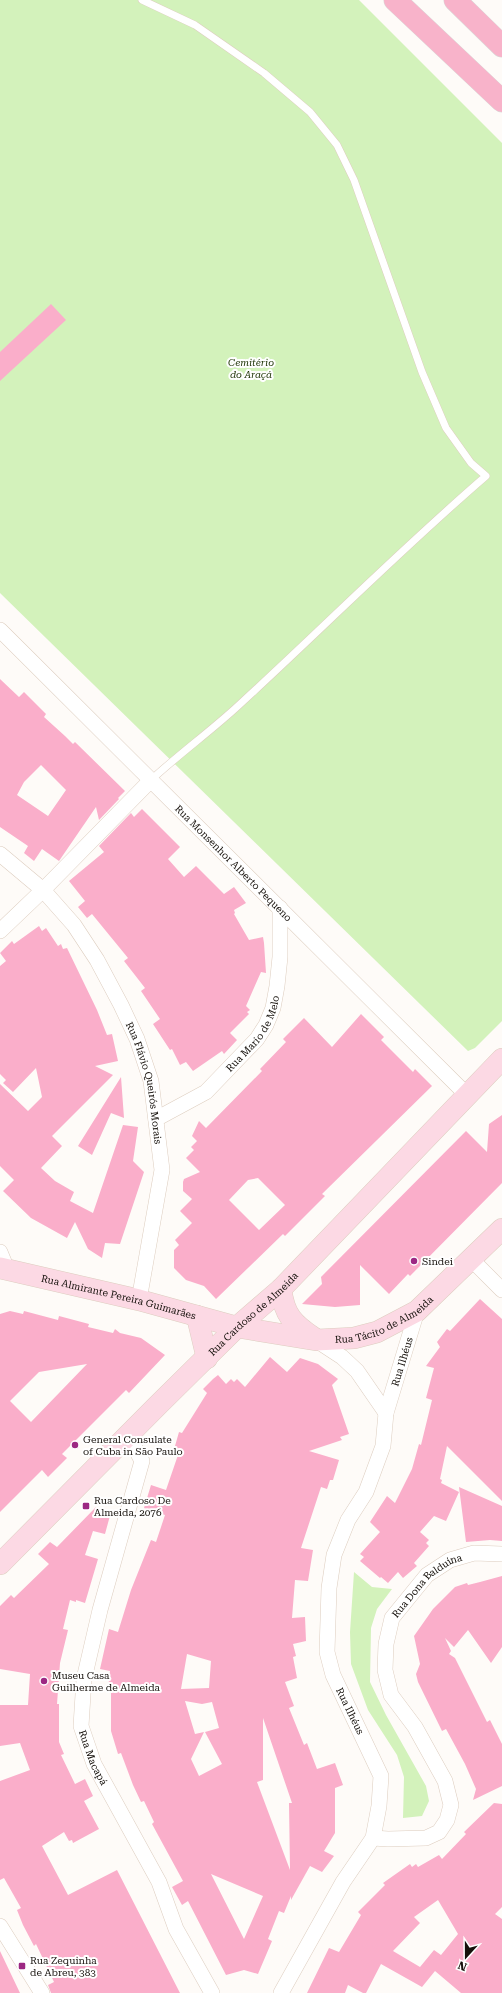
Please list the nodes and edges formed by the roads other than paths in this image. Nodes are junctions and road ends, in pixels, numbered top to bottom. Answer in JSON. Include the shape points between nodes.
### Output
{"nodes":[{"id":1,"x":142,"y":0,"type":"edge"},
{"id":2,"x":395,"y":0,"type":"edge"},
{"id":3,"x":455,"y":0,"type":"edge"},
{"id":4,"x":502,"y":46,"type":"edge"},
{"id":5,"x":502,"y":101,"type":"edge"},
{"id":6,"x":0,"y":630,"type":"edge"},
{"id":7,"x":151,"y":780,"type":"junction"},
{"id":8,"x":0,"y":854,"type":"edge"},
{"id":9,"x":43,"y":890,"type":"junction"},
{"id":10,"x":280,"y":908,"type":"junction"},
{"id":11,"x":0,"y":930,"type":"edge"},
{"id":12,"x":502,"y":1059,"type":"edge"},
{"id":13,"x":467,"y":1095,"type":"junction"},
{"id":14,"x":156,"y":1120,"type":"junction"},
{"id":15,"x":502,"y":1229,"type":"edge"},
{"id":16,"x":471,"y":1259,"type":"junction"},
{"id":17,"x":2,"y":1263,"type":"edge"},
{"id":18,"x":281,"y":1289,"type":"junction"},
{"id":19,"x":502,"y":1290,"type":"edge"},
{"id":20,"x":139,"y":1300,"type":"junction"},
{"id":21,"x":417,"y":1311,"type":"junction"},
{"id":22,"x":198,"y":1316,"type":"junction"},
{"id":23,"x":237,"y":1327,"type":"junction"},
{"id":24,"x":316,"y":1340,"type":"junction"},
{"id":25,"x":207,"y":1358,"type":"junction"},
{"id":26,"x":386,"y":1413,"type":"junction"},
{"id":27,"x":128,"y":1435,"type":"junction"},
{"id":28,"x":502,"y":1554,"type":"edge"},
{"id":29,"x":0,"y":1564,"type":"edge"},
{"id":30,"x":373,"y":1838,"type":"junction"},
{"id":31,"x":0,"y":1926,"type":"edge"},
{"id":32,"x":42,"y":1993,"type":"edge"},
{"id":33,"x":212,"y":1993,"type":"edge"},
{"id":34,"x":281,"y":1993,"type":"edge"}],
"edges":[{"from":1,"to":7,"type":"lane","via":[[195,25],[264,73],[310,112],[337,145],[354,180],[422,372],[446,428],[471,463],[486,476],[367,583],[238,706]]},
{"from":2,"to":5,"type":"main road"},
{"from":3,"to":4,"type":"main road"},
{"from":6,"to":7,"type":"street","name":"Rua Monsenhor Alberto Pequeno"},
{"from":7,"to":9,"type":"street"},
{"from":7,"to":10,"type":"street","name":"Rua Monsenhor Alberto Pequeno"},
{"from":8,"to":9,"type":"street","name":"Rua Flávio Queirós Morais"},
{"from":9,"to":11,"type":"street"},
{"from":9,"to":14,"type":"street","name":"Rua Flávio Queirós Morais","via":[[74,925],[97,960],[121,1005],[137,1039],[151,1081]]},
{"from":10,"to":13,"type":"street","name":"Rua Monsenhor Alberto Pequeno"},
{"from":10,"to":14,"type":"street","name":"Rua Mario de Melo","via":[[278,986],[273,1008],[258,1039],[206,1092]]},
{"from":12,"to":13,"type":"main road","name":"Rua Cardoso de Almeida"},
{"from":13,"to":18,"type":"main road","name":"Rua Cardoso de Almeida"},
{"from":14,"to":20,"type":"street","name":"Rua Flávio Queirós Morais","via":[[162,1170]]},
{"from":15,"to":16,"type":"main road","name":"Rua Tácito de Almeida"},
{"from":16,"to":19,"type":"street"},
{"from":16,"to":21,"type":"main road","name":"Rua Tácito de Almeida"},
{"from":17,"to":20,"type":"main road","name":"Rua Almirante Pereira Guimarães"},
{"from":18,"to":23,"type":"main road","name":"Rua Cardoso de Almeida"},
{"from":18,"to":24,"type":"main road","via":[[282,1302],[288,1315],[296,1326]]},
{"from":20,"to":22,"type":"main road","name":"Rua Almirante Pereira Guimarães"},
{"from":21,"to":24,"type":"main road","name":"Rua Tácito de Almeida","via":[[377,1332],[354,1338]]},
{"from":21,"to":26,"type":"street","name":"Rua Ilhéus"},
{"from":22,"to":23,"type":"main road","name":"Rua Almirante Pereira Guimarães"},
{"from":22,"to":25,"type":"main road"},
{"from":23,"to":24,"type":"main road","name":"Rua Tácito de Almeida"},
{"from":23,"to":25,"type":"main road","name":"Rua Cardoso de Almeida"},
{"from":24,"to":26,"type":"street","via":[[342,1357],[357,1371]]},
{"from":25,"to":27,"type":"main road","name":"Rua Cardoso de Almeida"},
{"from":26,"to":30,"type":"street","name":"Rua Ilhéus","via":[[383,1446],[376,1467],[366,1492],[348,1520],[334,1555],[327,1629],[327,1652],[333,1675],[381,1776]]},
{"from":27,"to":29,"type":"main road","name":"Rua Cardoso de Almeida"},
{"from":27,"to":33,"type":"street","name":"Rua Macapá","via":[[142,1461],[100,1610],[84,1679],[81,1726],[94,1764],[159,1882],[176,1928]]},
{"from":28,"to":30,"type":"street","name":"Rua Dona Balduína","via":[[474,1553],[450,1560],[427,1575],[392,1618],[386,1644],[385,1670],[391,1695],[415,1726],[445,1781],[451,1805],[447,1820],[439,1832],[426,1838]]},
{"from":30,"to":34,"type":"street","name":"Rua Ilhéus","via":[[343,1882]]},
{"from":31,"to":32,"type":"street"}]}
